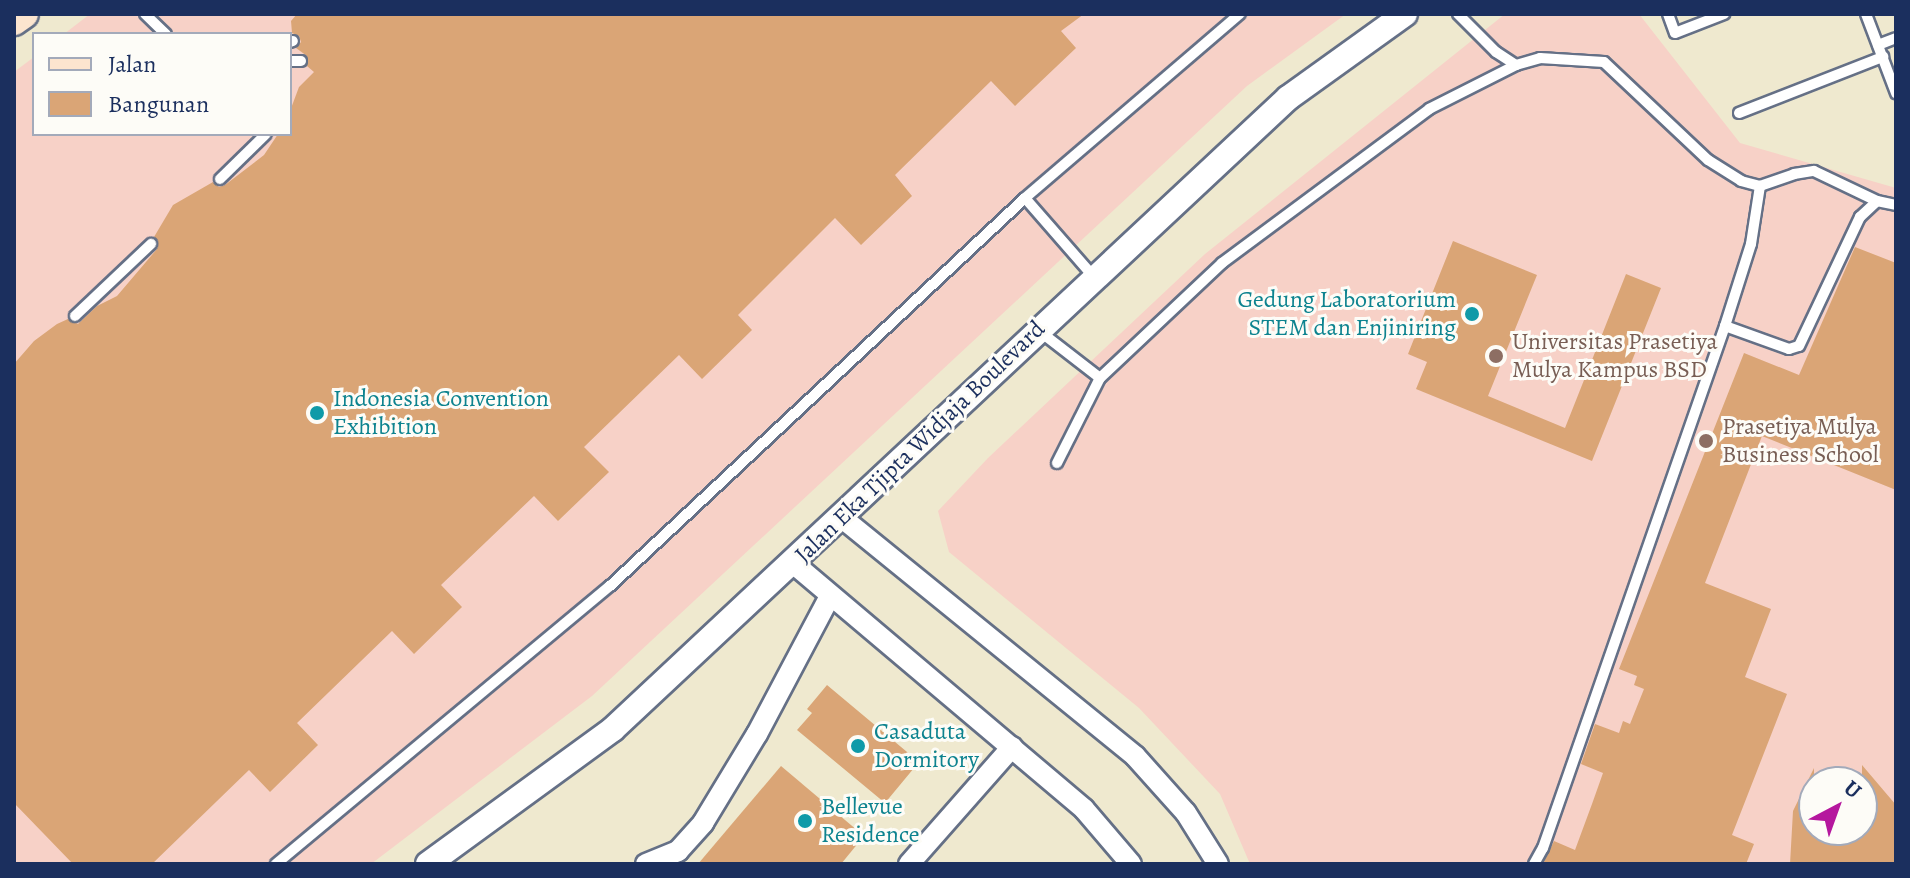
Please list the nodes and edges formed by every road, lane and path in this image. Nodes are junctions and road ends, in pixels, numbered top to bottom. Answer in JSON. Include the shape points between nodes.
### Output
{"nodes":[{"id":1,"x":24,"y":14,"type":"edge"},
{"id":2,"x":145,"y":14,"type":"edge"},
{"id":3,"x":1240,"y":14,"type":"edge"},
{"id":4,"x":1405,"y":14,"type":"edge"},
{"id":5,"x":1458,"y":14,"type":"edge"},
{"id":6,"x":1668,"y":14,"type":"edge"},
{"id":7,"x":1724,"y":14,"type":"edge"},
{"id":8,"x":1866,"y":14,"type":"edge"},
{"id":9,"x":14,"y":21,"type":"edge"},
{"id":10,"x":164,"y":32,"type":"edge"},
{"id":11,"x":1896,"y":38,"type":"edge"},
{"id":12,"x":1878,"y":45,"type":"junction"},
{"id":13,"x":1883,"y":57,"type":"junction"},
{"id":14,"x":1516,"y":65,"type":"junction"},
{"id":15,"x":1896,"y":93,"type":"edge"},
{"id":16,"x":1739,"y":113,"type":"dead end"},
{"id":17,"x":264,"y":136,"type":"edge"},
{"id":18,"x":220,"y":179,"type":"dead end"},
{"id":19,"x":1760,"y":186,"type":"junction"},
{"id":20,"x":1025,"y":198,"type":"junction"},
{"id":21,"x":1877,"y":201,"type":"junction"},
{"id":22,"x":1896,"y":205,"type":"edge"},
{"id":23,"x":151,"y":244,"type":"dead end"},
{"id":24,"x":1094,"y":277,"type":"junction"},
{"id":25,"x":75,"y":316,"type":"dead end"},
{"id":26,"x":1725,"y":326,"type":"junction"},
{"id":27,"x":1038,"y":329,"type":"junction"},
{"id":28,"x":1100,"y":378,"type":"junction"},
{"id":29,"x":1057,"y":463,"type":"dead end"},
{"id":30,"x":841,"y":517,"type":"junction"},
{"id":31,"x":793,"y":563,"type":"junction"},
{"id":32,"x":830,"y":596,"type":"junction"},
{"id":33,"x":1012,"y":747,"type":"junction"},
{"id":34,"x":278,"y":863,"type":"edge"},
{"id":35,"x":428,"y":864,"type":"edge"},
{"id":36,"x":646,"y":864,"type":"edge"},
{"id":37,"x":909,"y":864,"type":"edge"},
{"id":38,"x":1131,"y":864,"type":"edge"},
{"id":39,"x":1218,"y":864,"type":"edge"},
{"id":40,"x":1534,"y":864,"type":"edge"}],
"edges":[{"from":1,"to":9,"type":"main road"},
{"from":2,"to":10,"type":"lane"},
{"from":3,"to":20,"type":"lane"},
{"from":4,"to":24,"type":"street","name":"Jalan Eka Tjipta Widjaja Boulevard","via":[[1288,98]]},
{"from":5,"to":14,"type":"lane"},
{"from":6,"to":7,"type":"lane","via":[[1675,33]]},
{"from":8,"to":12,"type":"lane"},
{"from":11,"to":12,"type":"lane"},
{"from":12,"to":13,"type":"lane"},
{"from":13,"to":15,"type":"lane"},
{"from":13,"to":16,"type":"lane"},
{"from":14,"to":19,"type":"lane","via":[[1540,58],[1604,62],[1708,160],[1741,181]]},
{"from":14,"to":28,"type":"lane","via":[[1429,109],[1222,263]]},
{"from":17,"to":18,"type":"lane"},
{"from":19,"to":21,"type":"lane","via":[[1814,171]]},
{"from":19,"to":26,"type":"lane","via":[[1751,244]]},
{"from":20,"to":24,"type":"lane"},
{"from":20,"to":34,"type":"lane","via":[[610,586]]},
{"from":21,"to":22,"type":"lane"},
{"from":21,"to":26,"type":"lane","via":[[1860,217],[1799,346],[1789,349]]},
{"from":23,"to":25,"type":"lane"},
{"from":24,"to":27,"type":"street","name":"Jalan Eka Tjipta Widjaja Boulevard"},
{"from":26,"to":40,"type":"lane"},
{"from":27,"to":28,"type":"lane"},
{"from":27,"to":30,"type":"street","name":"Jalan Eka Tjipta Widjaja Boulevard"},
{"from":28,"to":29,"type":"lane"},
{"from":30,"to":31,"type":"street","name":"Jalan Eka Tjipta Widjaja Boulevard"},
{"from":30,"to":39,"type":"street","via":[[1135,756],[1186,813]]},
{"from":31,"to":32,"type":"street"},
{"from":31,"to":35,"type":"street","name":"Jalan Eka Tjipta Widjaja Boulevard","via":[[613,729]]},
{"from":32,"to":33,"type":"street"},
{"from":32,"to":36,"type":"street","via":[[703,823],[678,851]]},
{"from":33,"to":37,"type":"street"},
{"from":33,"to":38,"type":"street","via":[[1084,809]]}]}
